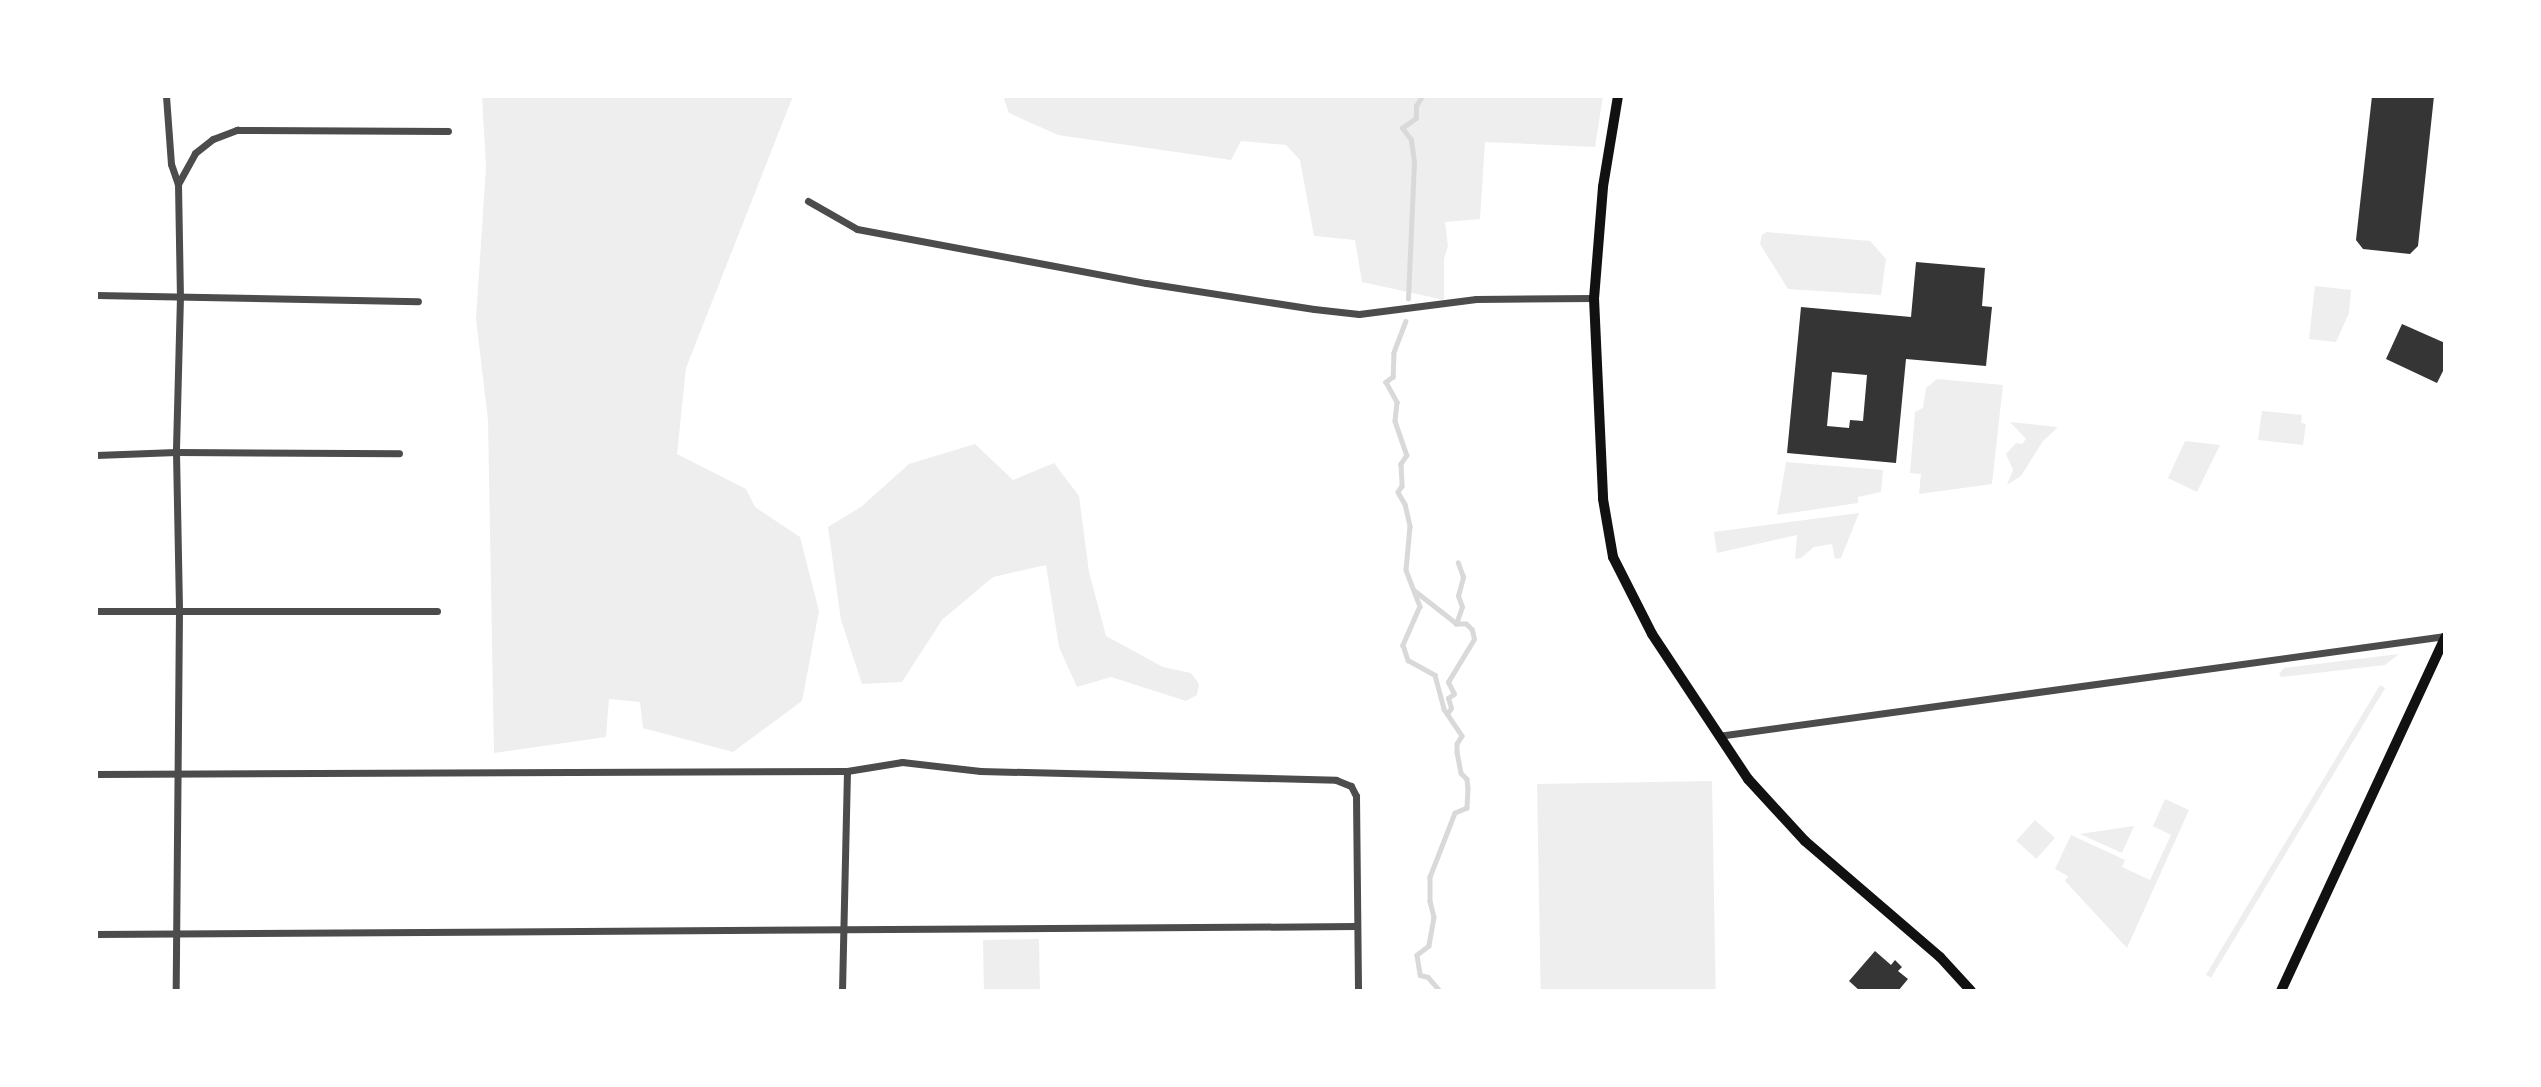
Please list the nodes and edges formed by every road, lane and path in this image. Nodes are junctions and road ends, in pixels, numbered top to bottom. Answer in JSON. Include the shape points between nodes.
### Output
{"nodes":[{"id":1,"x":166,"y":96,"type":"edge"},
{"id":2,"x":1618,"y":96,"type":"edge"},
{"id":3,"x":448,"y":131,"type":"dead end"},
{"id":4,"x":178,"y":184,"type":"junction"},
{"id":5,"x":808,"y":201,"type":"dead end"},
{"id":6,"x":96,"y":295,"type":"edge"},
{"id":7,"x":180,"y":296,"type":"junction"},
{"id":8,"x":1594,"y":298,"type":"junction"},
{"id":9,"x":418,"y":301,"type":"dead end"},
{"id":10,"x":176,"y":452,"type":"junction"},
{"id":11,"x":399,"y":453,"type":"dead end"},
{"id":12,"x":96,"y":456,"type":"edge"},
{"id":13,"x":179,"y":610,"type":"junction"},
{"id":14,"x":96,"y":611,"type":"edge"},
{"id":15,"x":437,"y":611,"type":"dead end"},
{"id":16,"x":2445,"y":636,"type":"edge"},
{"id":17,"x":1717,"y":736,"type":"junction"},
{"id":18,"x":847,"y":771,"type":"junction"},
{"id":19,"x":96,"y":774,"type":"edge"},
{"id":20,"x":176,"y":775,"type":"junction"},
{"id":21,"x":1356,"y":926,"type":"junction"},
{"id":22,"x":842,"y":930,"type":"junction"},
{"id":23,"x":96,"y":934,"type":"edge"},
{"id":24,"x":176,"y":934,"type":"junction"},
{"id":25,"x":176,"y":991,"type":"edge"},
{"id":26,"x":842,"y":991,"type":"edge"},
{"id":27,"x":1358,"y":991,"type":"edge"},
{"id":28,"x":1971,"y":991,"type":"edge"},
{"id":29,"x":2281,"y":991,"type":"edge"}],
"edges":[{"from":1,"to":4,"type":"street","via":[[171,164]]},
{"from":2,"to":8,"type":"main road","via":[[1603,187]]},
{"from":3,"to":4,"type":"street","via":[[237,130],[213,139],[195,153]]},
{"from":4,"to":7,"type":"street"},
{"from":5,"to":8,"type":"street","via":[[857,229],[1314,309],[1359,314],[1476,299]]},
{"from":6,"to":7,"type":"street"},
{"from":7,"to":9,"type":"street"},
{"from":7,"to":10,"type":"street"},
{"from":8,"to":17,"type":"main road","via":[[1599,440],[1610,548],[1652,634]]},
{"from":10,"to":11,"type":"street"},
{"from":10,"to":12,"type":"street"},
{"from":10,"to":13,"type":"street"},
{"from":13,"to":14,"type":"street"},
{"from":13,"to":15,"type":"street"},
{"from":13,"to":20,"type":"street"},
{"from":16,"to":17,"type":"street"},
{"from":16,"to":29,"type":"main road"},
{"from":17,"to":28,"type":"main road","via":[[1797,833],[1940,957]]},
{"from":18,"to":20,"type":"street"},
{"from":18,"to":21,"type":"street","via":[[902,762],[980,771],[1329,779],[1351,786],[1356,796]]},
{"from":18,"to":22,"type":"street"},
{"from":19,"to":20,"type":"street"},
{"from":20,"to":24,"type":"street"},
{"from":21,"to":22,"type":"street"},
{"from":21,"to":27,"type":"street"},
{"from":22,"to":24,"type":"street"},
{"from":22,"to":26,"type":"street"},
{"from":23,"to":24,"type":"street"},
{"from":24,"to":25,"type":"street"}]}
